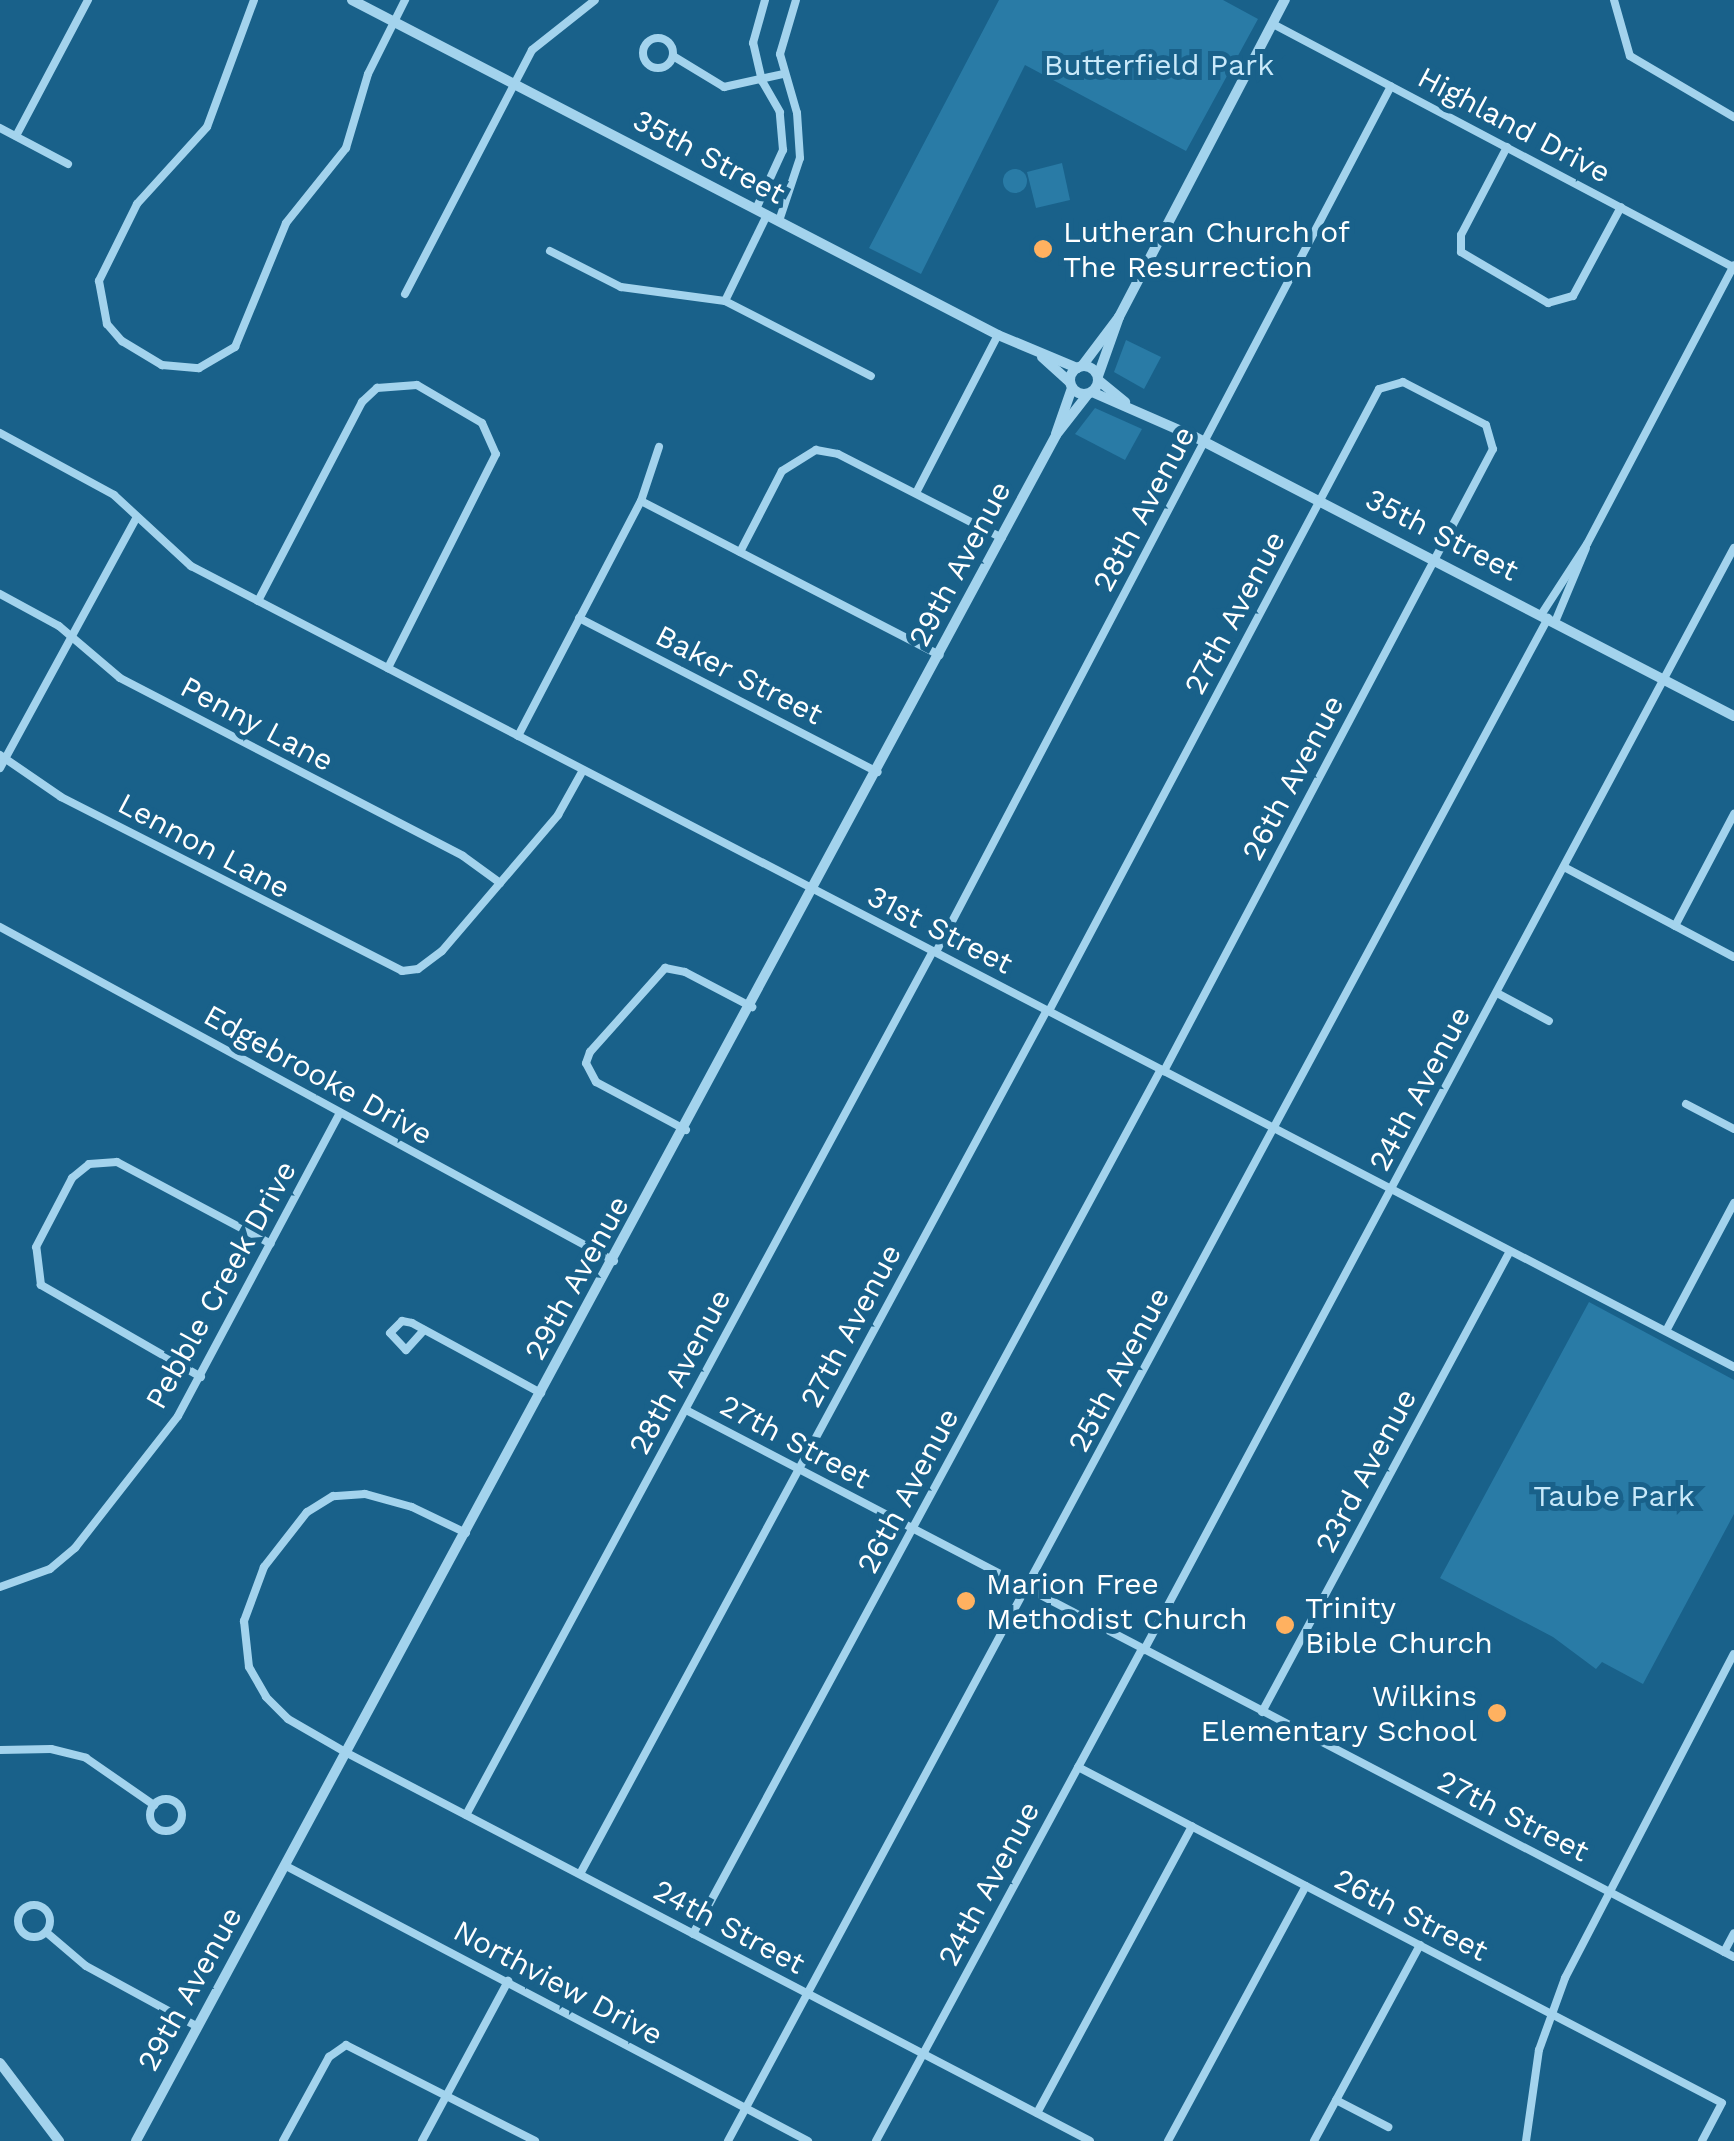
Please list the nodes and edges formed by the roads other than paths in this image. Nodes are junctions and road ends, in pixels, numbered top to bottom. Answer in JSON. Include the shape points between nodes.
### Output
{"nodes":[{"id":1,"x":88,"y":0,"type":"edge"},
{"id":2,"x":254,"y":0,"type":"edge"},
{"id":3,"x":352,"y":0,"type":"edge"},
{"id":4,"x":405,"y":0,"type":"edge"},
{"id":5,"x":595,"y":0,"type":"edge"},
{"id":6,"x":765,"y":0,"type":"edge"},
{"id":7,"x":796,"y":0,"type":"edge"},
{"id":8,"x":1286,"y":0,"type":"edge"},
{"id":9,"x":1614,"y":0,"type":"edge"},
{"id":10,"x":394,"y":22,"type":"junction"},
{"id":11,"x":1273,"y":24,"type":"junction"},
{"id":12,"x":673,"y":56,"type":"junction"},
{"id":13,"x":783,"y":74,"type":"junction"},
{"id":14,"x":762,"y":81,"type":"junction"},
{"id":15,"x":512,"y":83,"type":"junction"},
{"id":16,"x":1391,"y":86,"type":"junction"},
{"id":17,"x":1734,"y":118,"type":"edge"},
{"id":18,"x":0,"y":128,"type":"edge"},
{"id":19,"x":16,"y":136,"type":"junction"},
{"id":20,"x":1507,"y":147,"type":"junction"},
{"id":21,"x":68,"y":164,"type":"dead end"},
{"id":22,"x":1620,"y":207,"type":"junction"},
{"id":23,"x":762,"y":212,"type":"junction"},
{"id":24,"x":778,"y":221,"type":"junction"},
{"id":25,"x":550,"y":251,"type":"dead end"},
{"id":26,"x":1734,"y":266,"type":"edge"},
{"id":27,"x":405,"y":294,"type":"dead end"},
{"id":28,"x":725,"y":301,"type":"junction"},
{"id":29,"x":1119,"y":317,"type":"junction"},
{"id":30,"x":998,"y":335,"type":"junction"},
{"id":31,"x":1042,"y":357,"type":"junction"},
{"id":32,"x":1080,"y":367,"type":"junction"},
{"id":33,"x":871,"y":376,"type":"dead end"},
{"id":34,"x":1098,"y":378,"type":"junction"},
{"id":35,"x":1071,"y":385,"type":"junction"},
{"id":36,"x":1090,"y":393,"type":"junction"},
{"id":37,"x":1125,"y":402,"type":"junction"},
{"id":38,"x":0,"y":432,"type":"edge"},
{"id":39,"x":1056,"y":436,"type":"junction"},
{"id":40,"x":1205,"y":442,"type":"junction"},
{"id":41,"x":660,"y":447,"type":"dead end"},
{"id":42,"x":916,"y":493,"type":"junction"},
{"id":43,"x":640,"y":500,"type":"junction"},
{"id":44,"x":1320,"y":500,"type":"junction"},
{"id":45,"x":137,"y":518,"type":"junction"},
{"id":46,"x":1002,"y":538,"type":"junction"},
{"id":47,"x":1587,"y":544,"type":"junction"},
{"id":48,"x":1734,"y":548,"type":"edge"},
{"id":49,"x":740,"y":552,"type":"junction"},
{"id":50,"x":1434,"y":559,"type":"junction"},
{"id":51,"x":0,"y":594,"type":"edge"},
{"id":52,"x":258,"y":601,"type":"junction"},
{"id":53,"x":579,"y":618,"type":"junction"},
{"id":54,"x":1548,"y":618,"type":"junction"},
{"id":55,"x":72,"y":636,"type":"junction"},
{"id":56,"x":940,"y":655,"type":"junction"},
{"id":57,"x":388,"y":668,"type":"junction"},
{"id":58,"x":1664,"y":679,"type":"junction"},
{"id":59,"x":1734,"y":716,"type":"edge"},
{"id":60,"x":518,"y":736,"type":"junction"},
{"id":61,"x":3,"y":757,"type":"edge"},
{"id":62,"x":0,"y":768,"type":"edge"},
{"id":63,"x":583,"y":770,"type":"junction"},
{"id":64,"x":878,"y":772,"type":"junction"},
{"id":65,"x":1734,"y":814,"type":"edge"},
{"id":66,"x":1564,"y":867,"type":"junction"},
{"id":67,"x":500,"y":883,"type":"junction"},
{"id":68,"x":816,"y":890,"type":"junction"},
{"id":69,"x":1675,"y":926,"type":"junction"},
{"id":70,"x":0,"y":927,"type":"edge"},
{"id":71,"x":934,"y":951,"type":"junction"},
{"id":72,"x":1734,"y":956,"type":"edge"},
{"id":73,"x":1497,"y":994,"type":"junction"},
{"id":74,"x":752,"y":1008,"type":"junction"},
{"id":75,"x":1048,"y":1011,"type":"junction"},
{"id":76,"x":1549,"y":1021,"type":"dead end"},
{"id":77,"x":1163,"y":1070,"type":"junction"},
{"id":78,"x":1686,"y":1104,"type":"dead end"},
{"id":79,"x":340,"y":1113,"type":"junction"},
{"id":80,"x":1275,"y":1128,"type":"junction"},
{"id":81,"x":1734,"y":1129,"type":"edge"},
{"id":82,"x":686,"y":1130,"type":"junction"},
{"id":83,"x":1392,"y":1190,"type":"junction"},
{"id":84,"x":1734,"y":1202,"type":"edge"},
{"id":85,"x":271,"y":1244,"type":"junction"},
{"id":86,"x":1510,"y":1251,"type":"junction"},
{"id":87,"x":614,"y":1262,"type":"junction"},
{"id":88,"x":424,"y":1330,"type":"dead end"},
{"id":89,"x":1666,"y":1332,"type":"junction"},
{"id":90,"x":1734,"y":1367,"type":"edge"},
{"id":91,"x":201,"y":1378,"type":"junction"},
{"id":92,"x":542,"y":1393,"type":"junction"},
{"id":93,"x":686,"y":1410,"type":"junction"},
{"id":94,"x":799,"y":1470,"type":"junction"},
{"id":95,"x":912,"y":1529,"type":"junction"},
{"id":96,"x":466,"y":1533,"type":"junction"},
{"id":97,"x":0,"y":1587,"type":"edge"},
{"id":98,"x":1026,"y":1589,"type":"junction"},
{"id":99,"x":1143,"y":1649,"type":"junction"},
{"id":100,"x":1734,"y":1654,"type":"edge"},
{"id":101,"x":1262,"y":1712,"type":"junction"},
{"id":102,"x":0,"y":1750,"type":"edge"},
{"id":103,"x":348,"y":1753,"type":"junction"},
{"id":104,"x":1078,"y":1767,"type":"junction"},
{"id":105,"x":154,"y":1805,"type":"junction"},
{"id":106,"x":466,"y":1815,"type":"junction"},
{"id":107,"x":1192,"y":1826,"type":"junction"},
{"id":108,"x":286,"y":1866,"type":"junction"},
{"id":109,"x":580,"y":1874,"type":"junction"},
{"id":110,"x":1306,"y":1886,"type":"junction"},
{"id":111,"x":1607,"y":1891,"type":"junction"},
{"id":112,"x":46,"y":1932,"type":"junction"},
{"id":113,"x":1734,"y":1933,"type":"edge"},
{"id":114,"x":693,"y":1934,"type":"junction"},
{"id":115,"x":1420,"y":1944,"type":"junction"},
{"id":116,"x":1724,"y":1952,"type":"junction"},
{"id":117,"x":1734,"y":1958,"type":"edge"},
{"id":118,"x":508,"y":1982,"type":"junction"},
{"id":119,"x":808,"y":1993,"type":"junction"},
{"id":120,"x":1551,"y":2012,"type":"junction"},
{"id":121,"x":196,"y":2026,"type":"junction"},
{"id":122,"x":923,"y":2054,"type":"junction"},
{"id":123,"x":0,"y":2062,"type":"edge"},
{"id":124,"x":447,"y":2094,"type":"junction"},
{"id":125,"x":1336,"y":2100,"type":"junction"},
{"id":126,"x":746,"y":2108,"type":"junction"},
{"id":127,"x":1037,"y":2113,"type":"junction"},
{"id":128,"x":1388,"y":2128,"type":"dead end"},
{"id":129,"x":58,"y":2141,"type":"edge"},
{"id":130,"x":136,"y":2141,"type":"edge"},
{"id":131,"x":283,"y":2141,"type":"edge"},
{"id":132,"x":422,"y":2141,"type":"edge"},
{"id":133,"x":535,"y":2141,"type":"edge"},
{"id":134,"x":728,"y":2141,"type":"edge"},
{"id":135,"x":808,"y":2141,"type":"edge"},
{"id":136,"x":876,"y":2141,"type":"edge"},
{"id":137,"x":1090,"y":2141,"type":"edge"},
{"id":138,"x":1168,"y":2141,"type":"edge"},
{"id":139,"x":1314,"y":2141,"type":"edge"},
{"id":140,"x":1526,"y":2141,"type":"edge"},
{"id":141,"x":1702,"y":2141,"type":"edge"}],
"edges":[{"from":1,"to":19,"type":"street"},
{"from":2,"to":10,"type":"street","via":[[208,127],[137,204],[99,281],[107,324],[162,365],[199,368],[235,347],[286,222],[346,148],[368,74]]},
{"from":3,"to":10,"type":"street","name":"35th Street"},
{"from":4,"to":10,"type":"street"},
{"from":5,"to":15,"type":"street","via":[[532,50]]},
{"from":6,"to":14,"type":"street","via":[[752,43]]},
{"from":7,"to":13,"type":"street","via":[[782,32]]},
{"from":8,"to":11,"type":"street"},
{"from":9,"to":17,"type":"street","via":[[1630,56]]},
{"from":10,"to":15,"type":"street","name":"35th Street"},
{"from":11,"to":16,"type":"street","name":"Highland Drive"},
{"from":11,"to":29,"type":"street"},
{"from":12,"to":12,"type":"street","via":[[655,68],[644,49],[664,39]]},
{"from":12,"to":14,"type":"street","via":[[724,87]]},
{"from":13,"to":14,"type":"street"},
{"from":13,"to":24,"type":"street","via":[[798,113],[800,158]]},
{"from":14,"to":23,"type":"street","via":[[780,112],[784,150]]},
{"from":15,"to":23,"type":"street","name":"35th Street"},
{"from":15,"to":27,"type":"street"},
{"from":16,"to":20,"type":"street","name":"Highland Drive"},
{"from":16,"to":40,"type":"street","name":"28th Avenue"},
{"from":18,"to":19,"type":"street"},
{"from":19,"to":21,"type":"street"},
{"from":20,"to":22,"type":"street","name":"Highland Drive"},
{"from":20,"to":22,"type":"street","via":[[1458,243],[1467,260],[1499,278],[1548,303],[1566,302]]},
{"from":22,"to":26,"type":"street","name":"Highland Drive"},
{"from":23,"to":24,"type":"street","name":"35th Street"},
{"from":23,"to":28,"type":"street"},
{"from":24,"to":30,"type":"street","name":"35th Street"},
{"from":25,"to":28,"type":"street","via":[[620,287]]},
{"from":26,"to":47,"type":"street"},
{"from":28,"to":33,"type":"street"},
{"from":29,"to":32,"type":"street"},
{"from":29,"to":34,"type":"street"},
{"from":30,"to":31,"type":"street","name":"35th Street"},
{"from":30,"to":42,"type":"street"},
{"from":31,"to":32,"type":"street","name":"35th Street"},
{"from":31,"to":35,"type":"street","name":"35th Street"},
{"from":32,"to":34,"type":"street","name":"35th Street"},
{"from":32,"to":35,"type":"street","name":"29th Avenue"},
{"from":34,"to":36,"type":"street","name":"29th Avenue"},
{"from":34,"to":37,"type":"street","name":"35th Street"},
{"from":35,"to":36,"type":"street","name":"35th Street"},
{"from":35,"to":39,"type":"street","name":"29th Avenue"},
{"from":36,"to":37,"type":"street","name":"35th Street"},
{"from":36,"to":39,"type":"street","name":"29th Avenue"},
{"from":37,"to":40,"type":"street","name":"35th Street"},
{"from":38,"to":45,"type":"street","via":[[102,488]]},
{"from":39,"to":46,"type":"street","name":"29th Avenue"},
{"from":40,"to":44,"type":"street","name":"35th Street"},
{"from":40,"to":71,"type":"street","name":"28th Avenue"},
{"from":41,"to":43,"type":"street"},
{"from":42,"to":46,"type":"street"},
{"from":42,"to":49,"type":"street","via":[[838,454],[802,453],[782,471]]},
{"from":43,"to":49,"type":"street"},
{"from":43,"to":53,"type":"street"},
{"from":44,"to":50,"type":"street","name":"35th Street"},
{"from":44,"to":50,"type":"street","name":"27th Avenue","via":[[1378,389],[1394,380],[1420,390],[1486,426],[1494,440]]},
{"from":44,"to":75,"type":"street","name":"27th Avenue"},
{"from":45,"to":52,"type":"street","name":"31st Street","via":[[177,557]]},
{"from":45,"to":55,"type":"street"},
{"from":46,"to":56,"type":"street","name":"29th Avenue"},
{"from":47,"to":54,"type":"street"},
{"from":47,"to":54,"type":"street"},
{"from":48,"to":58,"type":"street","name":"24th Avenue"},
{"from":49,"to":56,"type":"street"},
{"from":50,"to":54,"type":"street","name":"35th Street"},
{"from":50,"to":77,"type":"street","name":"26th Avenue"},
{"from":51,"to":55,"type":"street","name":"Penny Lane"},
{"from":52,"to":57,"type":"street","name":"31st Street"},
{"from":52,"to":57,"type":"street","via":[[362,402],[376,388],[417,385],[482,423],[496,454]]},
{"from":53,"to":60,"type":"street"},
{"from":53,"to":64,"type":"street","name":"Baker Street"},
{"from":54,"to":58,"type":"street","name":"35th Street"},
{"from":54,"to":80,"type":"street","name":"25th Avenue"},
{"from":55,"to":61,"type":"street"},
{"from":55,"to":67,"type":"street","name":"Penny Lane","via":[[120,678],[463,856]]},
{"from":56,"to":64,"type":"street","name":"29th Avenue"},
{"from":57,"to":60,"type":"street","name":"31st Street"},
{"from":58,"to":59,"type":"street","name":"35th Street"},
{"from":58,"to":66,"type":"street","name":"24th Avenue"},
{"from":60,"to":63,"type":"street","name":"31st Street"},
{"from":61,"to":62,"type":"street"},
{"from":61,"to":67,"type":"street","name":"Lennon Lane","via":[[61,797],[392,969],[430,963]]},
{"from":63,"to":67,"type":"street","via":[[558,815]]},
{"from":63,"to":68,"type":"street","name":"31st Street"},
{"from":64,"to":68,"type":"street","name":"29th Avenue"},
{"from":65,"to":69,"type":"street"},
{"from":66,"to":69,"type":"street"},
{"from":66,"to":73,"type":"street","name":"24th Avenue"},
{"from":68,"to":71,"type":"street","name":"31st Street"},
{"from":68,"to":74,"type":"street","name":"29th Avenue"},
{"from":69,"to":72,"type":"street"},
{"from":70,"to":79,"type":"street","name":"Edgebrooke Drive"},
{"from":71,"to":75,"type":"street","name":"31st Street"},
{"from":71,"to":93,"type":"street","name":"28th Avenue"},
{"from":73,"to":76,"type":"street"},
{"from":73,"to":83,"type":"street","name":"24th Avenue"},
{"from":74,"to":82,"type":"street","name":"29th Avenue"},
{"from":74,"to":82,"type":"street","via":[[686,972],[665,968],[590,1052],[586,1064],[596,1082]]},
{"from":75,"to":77,"type":"street","name":"31st Street"},
{"from":75,"to":94,"type":"street","name":"27th Avenue"},
{"from":77,"to":80,"type":"street","name":"31st Street"},
{"from":77,"to":95,"type":"street","name":"26th Avenue"},
{"from":78,"to":81,"type":"street"},
{"from":79,"to":85,"type":"street","name":"Pebble Creek Drive"},
{"from":79,"to":87,"type":"street","name":"Edgebrooke Drive"},
{"from":80,"to":83,"type":"street","name":"31st Street"},
{"from":80,"to":98,"type":"street","name":"25th Avenue"},
{"from":82,"to":87,"type":"street","name":"29th Avenue"},
{"from":83,"to":86,"type":"street","name":"31st Street"},
{"from":83,"to":99,"type":"street","name":"24th Avenue"},
{"from":84,"to":89,"type":"street"},
{"from":85,"to":91,"type":"street","name":"Pebble Creek Drive"},
{"from":85,"to":91,"type":"street","via":[[117,1162],[90,1164],[72,1178],[36,1247],[41,1285]]},
{"from":86,"to":89,"type":"street","name":"31st Street"},
{"from":86,"to":101,"type":"street","name":"23rd Avenue"},
{"from":87,"to":92,"type":"street","name":"29th Avenue"},
{"from":88,"to":92,"type":"street"},
{"from":89,"to":90,"type":"street","name":"31st Street"},
{"from":91,"to":97,"type":"street","name":"Pebble Creek Drive","via":[[74,1548],[50,1569]]},
{"from":92,"to":96,"type":"street","name":"29th Avenue"},
{"from":93,"to":94,"type":"street","name":"27th Street"},
{"from":93,"to":106,"type":"street","name":"28th Avenue"},
{"from":94,"to":95,"type":"street","name":"27th Street"},
{"from":94,"to":109,"type":"street","name":"27th Avenue"},
{"from":95,"to":98,"type":"street","name":"27th Street"},
{"from":95,"to":114,"type":"street","name":"26th Avenue"},
{"from":96,"to":103,"type":"street","name":"29th Avenue"},
{"from":96,"to":103,"type":"street","name":"24th Street","via":[[385,1498],[334,1496],[307,1512],[253,1589],[244,1634],[257,1683],[288,1719]]},
{"from":98,"to":99,"type":"street","name":"27th Street"},
{"from":98,"to":119,"type":"street","name":"25th Avenue"},
{"from":99,"to":101,"type":"street","name":"27th Street"},
{"from":99,"to":104,"type":"street","name":"24th Avenue"},
{"from":100,"to":111,"type":"street"},
{"from":101,"to":111,"type":"street","name":"27th Street"},
{"from":102,"to":105,"type":"street","via":[[51,1748],[86,1758]]},
{"from":103,"to":106,"type":"street","name":"24th Street"},
{"from":103,"to":108,"type":"street","name":"29th Avenue"},
{"from":104,"to":107,"type":"street","name":"26th Street"},
{"from":104,"to":122,"type":"street","name":"24th Avenue"},
{"from":105,"to":105,"type":"street","via":[[173,1800],[180,1823],[168,1832],[157,1828],[150,1815]]},
{"from":106,"to":109,"type":"street","name":"24th Street"},
{"from":107,"to":110,"type":"street","name":"26th Street"},
{"from":107,"to":127,"type":"street"},
{"from":108,"to":118,"type":"street","name":"Northview Drive"},
{"from":108,"to":121,"type":"street","name":"29th Avenue"},
{"from":109,"to":114,"type":"street","name":"24th Street"},
{"from":110,"to":115,"type":"street","name":"26th Street"},
{"from":110,"to":138,"type":"street"},
{"from":111,"to":116,"type":"street","name":"27th Street"},
{"from":111,"to":120,"type":"street"},
{"from":112,"to":112,"type":"street","via":[[48,1912],[24,1909],[23,1932]]},
{"from":112,"to":121,"type":"street","via":[[86,1966]]},
{"from":113,"to":116,"type":"street"},
{"from":114,"to":119,"type":"street","name":"24th Street"},
{"from":115,"to":120,"type":"street","name":"26th Street"},
{"from":115,"to":125,"type":"street"},
{"from":116,"to":117,"type":"street","name":"27th Street"},
{"from":118,"to":124,"type":"street"},
{"from":118,"to":126,"type":"street","name":"Northview Drive"},
{"from":119,"to":122,"type":"street","name":"24th Street"},
{"from":119,"to":126,"type":"street","name":"25th Avenue"},
{"from":120,"to":140,"type":"street"},
{"from":120,"to":141,"type":"street","name":"26th Street","via":[[1722,2103]]},
{"from":121,"to":130,"type":"street","name":"29th Avenue"},
{"from":122,"to":127,"type":"street","name":"24th Street"},
{"from":122,"to":136,"type":"street","name":"24th Avenue"},
{"from":123,"to":129,"type":"street"},
{"from":124,"to":131,"type":"street","via":[[353,2046],[338,2047]]},
{"from":124,"to":132,"type":"street"},
{"from":124,"to":133,"type":"street"},
{"from":125,"to":128,"type":"street"},
{"from":125,"to":139,"type":"street"},
{"from":126,"to":134,"type":"street","name":"25th Avenue"},
{"from":126,"to":135,"type":"street","name":"Northview Drive"},
{"from":127,"to":137,"type":"street","name":"24th Street"}]}
